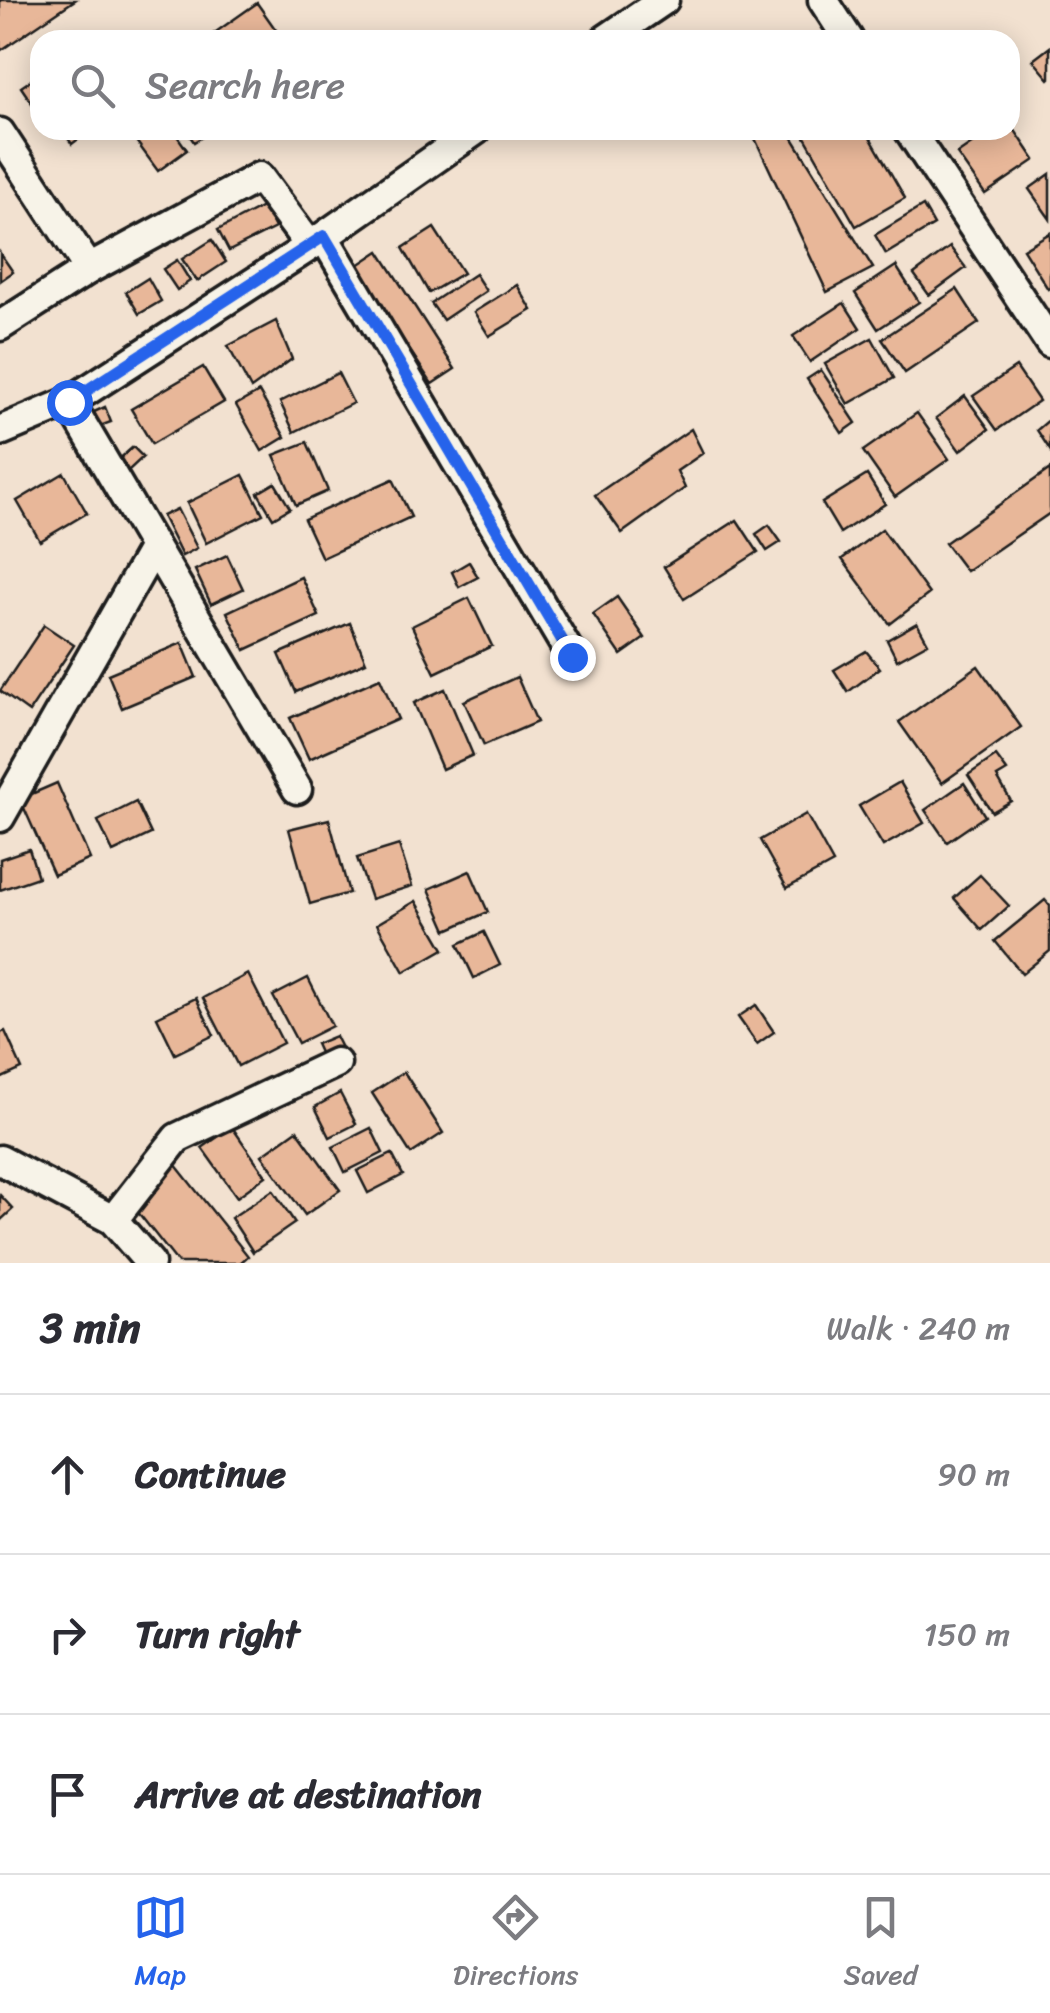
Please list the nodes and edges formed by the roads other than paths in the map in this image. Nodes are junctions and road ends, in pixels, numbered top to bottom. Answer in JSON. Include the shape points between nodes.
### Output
{"nodes":[{"id":1,"x":664,"y":0,"type":"edge"},
{"id":2,"x":822,"y":0,"type":"edge"},
{"id":3,"x":626,"y":10,"type":"edge"},
{"id":4,"x":842,"y":30,"type":"edge"},
{"id":5,"x":0,"y":133,"type":"edge"},
{"id":6,"x":462,"y":140,"type":"edge"},
{"id":7,"x":916,"y":140,"type":"edge"},
{"id":8,"x":317,"y":242,"type":"junction"},
{"id":9,"x":89,"y":269,"type":"junction"},
{"id":10,"x":0,"y":326,"type":"edge"},
{"id":11,"x":1050,"y":343,"type":"edge"},
{"id":12,"x":69,"y":402,"type":"junction"},
{"id":13,"x":0,"y":430,"type":"edge"},
{"id":14,"x":154,"y":547,"type":"junction"},
{"id":15,"x":572,"y":657,"type":"dead end"},
{"id":16,"x":297,"y":790,"type":"dead end"},
{"id":17,"x":0,"y":817,"type":"edge"},
{"id":18,"x":336,"y":1062,"type":"dead end"},
{"id":19,"x":0,"y":1160,"type":"edge"},
{"id":20,"x":112,"y":1220,"type":"junction"},
{"id":21,"x":150,"y":1263,"type":"edge"}],
"edges":[{"from":1,"to":3,"type":"street"},
{"from":2,"to":4,"type":"street"},
{"from":5,"to":9,"type":"street"},
{"from":6,"to":8,"type":"street"},
{"from":7,"to":11,"type":"street"},
{"from":8,"to":9,"type":"street","via":[[259,177]]},
{"from":8,"to":12,"type":"street"},
{"from":8,"to":15,"type":"street"},
{"from":9,"to":10,"type":"street"},
{"from":12,"to":13,"type":"street"},
{"from":12,"to":14,"type":"street"},
{"from":14,"to":16,"type":"street"},
{"from":14,"to":17,"type":"street"},
{"from":18,"to":20,"type":"street","via":[[178,1138]]},
{"from":19,"to":20,"type":"street"},
{"from":20,"to":21,"type":"street"}]}
